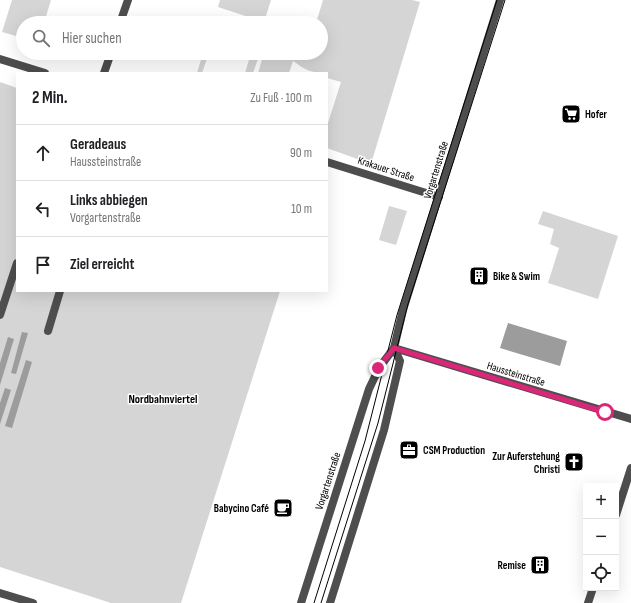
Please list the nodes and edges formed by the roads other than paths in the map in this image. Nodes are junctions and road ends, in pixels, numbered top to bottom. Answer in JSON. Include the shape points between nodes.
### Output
{"nodes":[{"id":1,"x":128,"y":0,"type":"edge"},
{"id":2,"x":500,"y":0,"type":"edge"},
{"id":3,"x":122,"y":16,"type":"edge"},
{"id":4,"x":0,"y":59,"type":"edge"},
{"id":5,"x":108,"y":60,"type":"edge"},
{"id":6,"x":42,"y":72,"type":"edge"},
{"id":7,"x":104,"y":72,"type":"edge"},
{"id":8,"x":328,"y":162,"type":"edge"},
{"id":9,"x":439,"y":197,"type":"junction"},
{"id":10,"x":16,"y":266,"type":"edge"},
{"id":11,"x":60,"y":292,"type":"edge"},
{"id":12,"x":0,"y":316,"type":"edge"},
{"id":13,"x":48,"y":331,"type":"dead end"},
{"id":14,"x":394,"y":348,"type":"junction"},
{"id":15,"x":631,"y":419,"type":"edge"},
{"id":16,"x":631,"y":468,"type":"edge"},
{"id":17,"x":619,"y":506,"type":"edge"},
{"id":18,"x":592,"y":591,"type":"edge"},
{"id":19,"x":0,"y":593,"type":"edge"},
{"id":20,"x":33,"y":603,"type":"edge"},
{"id":21,"x":301,"y":603,"type":"edge"},
{"id":22,"x":330,"y":603,"type":"edge"},
{"id":23,"x":588,"y":603,"type":"edge"}],
"edges":[{"from":1,"to":3,"type":"street"},
{"from":2,"to":9,"type":"street","name":"Vorgartenstraße"},
{"from":4,"to":6,"type":"street"},
{"from":5,"to":7,"type":"street"},
{"from":8,"to":9,"type":"street","name":"Krakauer Straße"},
{"from":9,"to":14,"type":"street","name":"Vorgartenstraße","via":[[403,310]]},
{"from":10,"to":12,"type":"street"},
{"from":11,"to":13,"type":"street"},
{"from":14,"to":15,"type":"street","name":"Haussteinstraße"},
{"from":14,"to":21,"type":"street","name":"Vorgartenstraße","via":[[378,368],[369,389]]},
{"from":14,"to":22,"type":"street","name":"Vorgartenstraße","via":[[400,361],[384,430]]},
{"from":16,"to":17,"type":"street"},
{"from":18,"to":23,"type":"street"},
{"from":19,"to":20,"type":"street"}]}
